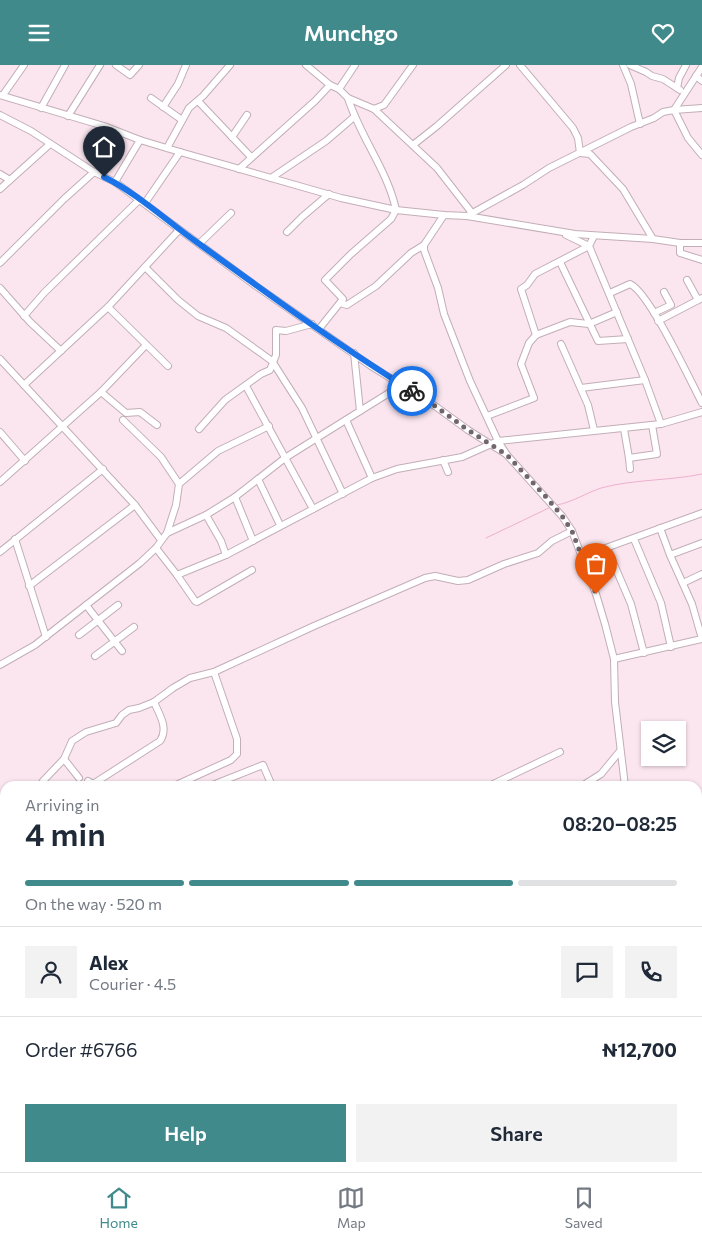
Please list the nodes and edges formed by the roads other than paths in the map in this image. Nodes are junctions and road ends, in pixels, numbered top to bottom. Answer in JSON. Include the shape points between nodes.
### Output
{"nodes":[{"id":1,"x":24,"y":65,"type":"edge"},
{"id":2,"x":65,"y":65,"type":"edge"},
{"id":3,"x":100,"y":65,"type":"edge"},
{"id":4,"x":116,"y":65,"type":"edge"},
{"id":5,"x":138,"y":65,"type":"edge"},
{"id":6,"x":186,"y":65,"type":"edge"},
{"id":7,"x":230,"y":65,"type":"edge"},
{"id":8,"x":306,"y":65,"type":"edge"},
{"id":9,"x":355,"y":65,"type":"edge"},
{"id":10,"x":413,"y":65,"type":"edge"},
{"id":11,"x":506,"y":65,"type":"edge"},
{"id":12,"x":520,"y":65,"type":"edge"},
{"id":13,"x":623,"y":65,"type":"edge"},
{"id":14,"x":630,"y":65,"type":"edge"},
{"id":15,"x":686,"y":65,"type":"edge"},
{"id":16,"x":702,"y":67,"type":"edge"},
{"id":17,"x":696,"y":76,"type":"junction"},
{"id":18,"x":702,"y":81,"type":"edge"},
{"id":19,"x":330,"y":85,"type":"junction"},
{"id":20,"x":339,"y":89,"type":"junction"},
{"id":21,"x":677,"y":89,"type":"junction"},
{"id":22,"x":684,"y":92,"type":"junction"},
{"id":23,"x":2,"y":95,"type":"edge"},
{"id":24,"x":151,"y":98,"type":"dead end"},
{"id":25,"x":348,"y":98,"type":"junction"},
{"id":26,"x":198,"y":101,"type":"junction"},
{"id":27,"x":41,"y":107,"type":"junction"},
{"id":28,"x":163,"y":107,"type":"junction"},
{"id":29,"x":374,"y":109,"type":"junction"},
{"id":30,"x":702,"y":109,"type":"edge"},
{"id":31,"x":674,"y":110,"type":"junction"},
{"id":32,"x":0,"y":115,"type":"edge"},
{"id":33,"x":248,"y":115,"type":"dead end"},
{"id":34,"x":68,"y":116,"type":"junction"},
{"id":35,"x":354,"y":117,"type":"junction"},
{"id":36,"x":182,"y":120,"type":"junction"},
{"id":37,"x":640,"y":124,"type":"junction"},
{"id":38,"x":232,"y":137,"type":"junction"},
{"id":39,"x":140,"y":140,"type":"junction"},
{"id":40,"x":50,"y":143,"type":"junction"},
{"id":41,"x":413,"y":145,"type":"junction"},
{"id":42,"x":167,"y":148,"type":"junction"},
{"id":43,"x":180,"y":152,"type":"junction"},
{"id":44,"x":580,"y":153,"type":"junction"},
{"id":45,"x":702,"y":155,"type":"edge"},
{"id":46,"x":251,"y":157,"type":"junction"},
{"id":47,"x":240,"y":169,"type":"junction"},
{"id":48,"x":94,"y":172,"type":"junction"},
{"id":49,"x":0,"y":174,"type":"edge"},
{"id":50,"x":271,"y":178,"type":"junction"},
{"id":51,"x":10,"y":180,"type":"junction"},
{"id":52,"x":115,"y":182,"type":"junction"},
{"id":53,"x":0,"y":189,"type":"edge"},
{"id":54,"x":329,"y":194,"type":"junction"},
{"id":55,"x":142,"y":201,"type":"junction"},
{"id":56,"x":396,"y":210,"type":"junction"},
{"id":57,"x":232,"y":213,"type":"dead end"},
{"id":58,"x":470,"y":214,"type":"junction"},
{"id":59,"x":444,"y":215,"type":"junction"},
{"id":60,"x":179,"y":231,"type":"junction"},
{"id":61,"x":287,"y":232,"type":"dead end"},
{"id":62,"x":559,"y":232,"type":"junction"},
{"id":63,"x":594,"y":237,"type":"junction"},
{"id":64,"x":653,"y":239,"type":"junction"},
{"id":65,"x":680,"y":243,"type":"junction"},
{"id":66,"x":702,"y":243,"type":"edge"},
{"id":67,"x":199,"y":244,"type":"junction"},
{"id":68,"x":424,"y":245,"type":"junction"},
{"id":69,"x":589,"y":246,"type":"junction"},
{"id":70,"x":702,"y":260,"type":"edge"},
{"id":71,"x":560,"y":262,"type":"junction"},
{"id":72,"x":0,"y":263,"type":"edge"},
{"id":73,"x":145,"y":267,"type":"junction"},
{"id":74,"x":687,"y":280,"type":"dead end"},
{"id":75,"x":0,"y":288,"type":"edge"},
{"id":76,"x":664,"y":292,"type":"dead end"},
{"id":77,"x":610,"y":293,"type":"junction"},
{"id":78,"x":700,"y":299,"type":"edge"},
{"id":79,"x":340,"y":303,"type":"junction"},
{"id":80,"x":108,"y":307,"type":"junction"},
{"id":81,"x":617,"y":312,"type":"junction"},
{"id":82,"x":654,"y":313,"type":"junction"},
{"id":83,"x":24,"y":316,"type":"junction"},
{"id":84,"x":658,"y":321,"type":"junction"},
{"id":85,"x":312,"y":324,"type":"junction"},
{"id":86,"x":589,"y":324,"type":"junction"},
{"id":87,"x":319,"y":329,"type":"junction"},
{"id":88,"x":536,"y":335,"type":"junction"},
{"id":89,"x":628,"y":339,"type":"junction"},
{"id":90,"x":561,"y":344,"type":"dead end"},
{"id":91,"x":146,"y":345,"type":"junction"},
{"id":92,"x":61,"y":351,"type":"junction"},
{"id":93,"x":354,"y":353,"type":"junction"},
{"id":94,"x":0,"y":359,"type":"edge"},
{"id":95,"x":274,"y":362,"type":"junction"},
{"id":96,"x":168,"y":366,"type":"dead end"},
{"id":97,"x":645,"y":380,"type":"junction"},
{"id":98,"x":397,"y":382,"type":"junction"},
{"id":99,"x":24,"y":385,"type":"junction"},
{"id":100,"x":246,"y":386,"type":"junction"},
{"id":101,"x":581,"y":388,"type":"junction"},
{"id":102,"x":101,"y":392,"type":"junction"},
{"id":103,"x":702,"y":403,"type":"edge"},
{"id":104,"x":360,"y":411,"type":"junction"},
{"id":105,"x":702,"y":412,"type":"edge"},
{"id":106,"x":487,"y":416,"type":"junction"},
{"id":107,"x":123,"y":420,"type":"dead end"},
{"id":108,"x":346,"y":420,"type":"junction"},
{"id":109,"x":661,"y":424,"type":"junction"},
{"id":110,"x":157,"y":425,"type":"dead end"},
{"id":111,"x":652,"y":425,"type":"junction"},
{"id":112,"x":269,"y":426,"type":"junction"},
{"id":113,"x":62,"y":428,"type":"junction"},
{"id":114,"x":199,"y":429,"type":"dead end"},
{"id":115,"x":624,"y":429,"type":"junction"},
{"id":116,"x":594,"y":430,"type":"junction"},
{"id":117,"x":0,"y":432,"type":"edge"},
{"id":118,"x":316,"y":439,"type":"junction"},
{"id":119,"x":498,"y":441,"type":"junction"},
{"id":120,"x":489,"y":445,"type":"junction"},
{"id":121,"x":507,"y":455,"type":"junction"},
{"id":122,"x":285,"y":458,"type":"junction"},
{"id":123,"x":628,"y":458,"type":"junction"},
{"id":124,"x":443,"y":460,"type":"junction"},
{"id":125,"x":25,"y":461,"type":"junction"},
{"id":126,"x":103,"y":469,"type":"junction"},
{"id":127,"x":630,"y":469,"type":"dead end"},
{"id":128,"x":448,"y":472,"type":"dead end"},
{"id":129,"x":372,"y":478,"type":"junction"},
{"id":130,"x":258,"y":479,"type":"junction"},
{"id":131,"x":0,"y":482,"type":"edge"},
{"id":132,"x":180,"y":484,"type":"junction"},
{"id":133,"x":343,"y":494,"type":"junction"},
{"id":134,"x":235,"y":497,"type":"junction"},
{"id":135,"x":135,"y":505,"type":"junction"},
{"id":136,"x":313,"y":509,"type":"junction"},
{"id":137,"x":702,"y":513,"type":"edge"},
{"id":138,"x":206,"y":515,"type":"junction"},
{"id":139,"x":280,"y":525,"type":"junction"},
{"id":140,"x":660,"y":528,"type":"junction"},
{"id":141,"x":572,"y":531,"type":"junction"},
{"id":142,"x":167,"y":533,"type":"junction"},
{"id":143,"x":15,"y":539,"type":"junction"},
{"id":144,"x":634,"y":539,"type":"junction"},
{"id":145,"x":161,"y":540,"type":"junction"},
{"id":146,"x":254,"y":541,"type":"junction"},
{"id":147,"x":702,"y":543,"type":"edge"},
{"id":148,"x":156,"y":548,"type":"junction"},
{"id":149,"x":607,"y":548,"type":"junction"},
{"id":150,"x":0,"y":552,"type":"edge"},
{"id":151,"x":226,"y":555,"type":"junction"},
{"id":152,"x":670,"y":555,"type":"junction"},
{"id":153,"x":581,"y":557,"type":"junction"},
{"id":154,"x":252,"y":570,"type":"dead end"},
{"id":155,"x":177,"y":575,"type":"junction"},
{"id":156,"x":702,"y":575,"type":"edge"},
{"id":157,"x":682,"y":583,"type":"junction"},
{"id":158,"x":30,"y":586,"type":"junction"},
{"id":159,"x":86,"y":605,"type":"junction"},
{"id":160,"x":118,"y":605,"type":"dead end"},
{"id":161,"x":98,"y":620,"type":"junction"},
{"id":162,"x":134,"y":627,"type":"dead end"},
{"id":163,"x":79,"y":635,"type":"dead end"},
{"id":164,"x":46,"y":637,"type":"junction"},
{"id":165,"x":702,"y":639,"type":"edge"},
{"id":166,"x":114,"y":641,"type":"junction"},
{"id":167,"x":671,"y":647,"type":"junction"},
{"id":168,"x":122,"y":651,"type":"dead end"},
{"id":169,"x":644,"y":653,"type":"junction"},
{"id":170,"x":95,"y":656,"type":"dead end"},
{"id":171,"x":614,"y":659,"type":"junction"},
{"id":172,"x":0,"y":665,"type":"edge"},
{"id":173,"x":214,"y":672,"type":"junction"},
{"id":174,"x":154,"y":702,"type":"junction"},
{"id":175,"x":620,"y":751,"type":"junction"},
{"id":176,"x":560,"y":752,"type":"dead end"},
{"id":177,"x":64,"y":759,"type":"junction"},
{"id":178,"x":79,"y":778,"type":"dead end"},
{"id":179,"x":43,"y":781,"type":"edge"},
{"id":180,"x":96,"y":781,"type":"edge"},
{"id":181,"x":185,"y":781,"type":"edge"},
{"id":182,"x":223,"y":781,"type":"edge"},
{"id":183,"x":270,"y":781,"type":"edge"},
{"id":184,"x":500,"y":781,"type":"edge"},
{"id":185,"x":590,"y":781,"type":"edge"},
{"id":186,"x":624,"y":781,"type":"edge"}],
"edges":[{"from":1,"to":23,"type":"street"},
{"from":2,"to":27,"type":"street"},
{"from":3,"to":34,"type":"street"},
{"from":4,"to":5,"type":"street","via":[[130,75]]},
{"from":6,"to":28,"type":"street","via":[[178,85]]},
{"from":7,"to":26,"type":"street"},
{"from":8,"to":19,"type":"street"},
{"from":9,"to":20,"type":"street"},
{"from":10,"to":29,"type":"street","via":[[384,105]]},
{"from":11,"to":41,"type":"street"},
{"from":12,"to":44,"type":"street","via":[[573,128]]},
{"from":13,"to":37,"type":"street"},
{"from":14,"to":21,"type":"street","via":[[663,79]]},
{"from":15,"to":21,"type":"street"},
{"from":16,"to":17,"type":"street"},
{"from":17,"to":18,"type":"street"},
{"from":17,"to":22,"type":"street"},
{"from":19,"to":20,"type":"street"},
{"from":19,"to":46,"type":"street"},
{"from":20,"to":25,"type":"street"},
{"from":21,"to":22,"type":"street"},
{"from":22,"to":31,"type":"street"},
{"from":23,"to":27,"type":"street"},
{"from":24,"to":28,"type":"street"},
{"from":25,"to":29,"type":"street"},
{"from":25,"to":35,"type":"street"},
{"from":26,"to":36,"type":"street","via":[[189,107]]},
{"from":26,"to":38,"type":"street"},
{"from":27,"to":34,"type":"street"},
{"from":28,"to":36,"type":"street"},
{"from":29,"to":41,"type":"street"},
{"from":30,"to":31,"type":"street"},
{"from":31,"to":37,"type":"street"},
{"from":31,"to":45,"type":"street","via":[[688,138]]},
{"from":32,"to":40,"type":"street"},
{"from":33,"to":38,"type":"street"},
{"from":34,"to":39,"type":"street"},
{"from":35,"to":50,"type":"street","via":[[326,141]]},
{"from":35,"to":56,"type":"street","via":[[389,187]]},
{"from":36,"to":42,"type":"street"},
{"from":37,"to":44,"type":"street"},
{"from":38,"to":46,"type":"street"},
{"from":39,"to":42,"type":"street"},
{"from":39,"to":52,"type":"street"},
{"from":40,"to":48,"type":"street"},
{"from":40,"to":51,"type":"street"},
{"from":41,"to":58,"type":"street","via":[[437,168]]},
{"from":42,"to":43,"type":"street"},
{"from":43,"to":47,"type":"street"},
{"from":43,"to":55,"type":"street"},
{"from":44,"to":58,"type":"street"},
{"from":44,"to":64,"type":"street","via":[[590,154],[623,189]]},
{"from":46,"to":47,"type":"street"},
{"from":47,"to":50,"type":"street"},
{"from":48,"to":52,"type":"street"},
{"from":48,"to":72,"type":"street"},
{"from":49,"to":51,"type":"street"},
{"from":50,"to":54,"type":"street"},
{"from":51,"to":53,"type":"street"},
{"from":52,"to":55,"type":"street"},
{"from":54,"to":56,"type":"street"},
{"from":54,"to":61,"type":"street"},
{"from":55,"to":60,"type":"street"},
{"from":55,"to":83,"type":"street","via":[[44,293]]},
{"from":56,"to":59,"type":"street"},
{"from":56,"to":79,"type":"street","via":[[391,219],[325,280],[343,299]]},
{"from":57,"to":67,"type":"street"},
{"from":58,"to":59,"type":"street"},
{"from":58,"to":62,"type":"street"},
{"from":59,"to":68,"type":"street"},
{"from":60,"to":67,"type":"street"},
{"from":60,"to":73,"type":"street"},
{"from":62,"to":63,"type":"street"},
{"from":62,"to":69,"type":"street"},
{"from":63,"to":64,"type":"street"},
{"from":63,"to":69,"type":"street"},
{"from":64,"to":65,"type":"street"},
{"from":65,"to":66,"type":"street"},
{"from":65,"to":70,"type":"street","via":[[680,253]]},
{"from":67,"to":85,"type":"street"},
{"from":68,"to":79,"type":"street","via":[[376,286],[347,305]]},
{"from":68,"to":106,"type":"street","via":[[444,314]]},
{"from":69,"to":71,"type":"street"},
{"from":69,"to":77,"type":"street"},
{"from":71,"to":86,"type":"street"},
{"from":71,"to":88,"type":"street","via":[[535,274],[521,289]]},
{"from":73,"to":80,"type":"street"},
{"from":73,"to":95,"type":"street","via":[[198,316],[226,327]]},
{"from":74,"to":78,"type":"street"},
{"from":75,"to":83,"type":"street"},
{"from":76,"to":82,"type":"street","via":[[671,305]]},
{"from":77,"to":81,"type":"street"},
{"from":77,"to":82,"type":"street","via":[[631,285],[643,295]]},
{"from":78,"to":84,"type":"street"},
{"from":79,"to":87,"type":"street"},
{"from":80,"to":91,"type":"street"},
{"from":80,"to":92,"type":"street"},
{"from":81,"to":86,"type":"street"},
{"from":81,"to":89,"type":"street"},
{"from":82,"to":84,"type":"street"},
{"from":83,"to":92,"type":"street"},
{"from":84,"to":103,"type":"street"},
{"from":85,"to":87,"type":"street"},
{"from":85,"to":95,"type":"street","via":[[286,331],[276,330]]},
{"from":86,"to":88,"type":"street","via":[[570,322]]},
{"from":86,"to":89,"type":"street","via":[[598,341]]},
{"from":87,"to":93,"type":"street"},
{"from":88,"to":106,"type":"street","via":[[529,343],[522,364],[534,398]]},
{"from":89,"to":97,"type":"street"},
{"from":90,"to":101,"type":"street"},
{"from":91,"to":96,"type":"street"},
{"from":91,"to":102,"type":"street"},
{"from":92,"to":99,"type":"street"},
{"from":93,"to":98,"type":"street"},
{"from":93,"to":104,"type":"street"},
{"from":94,"to":99,"type":"street"},
{"from":95,"to":100,"type":"street","via":[[270,370]]},
{"from":95,"to":118,"type":"street","via":[[302,408]]},
{"from":97,"to":101,"type":"street"},
{"from":97,"to":109,"type":"street"},
{"from":98,"to":104,"type":"street","via":[[389,393]]},
{"from":98,"to":120,"type":"street"},
{"from":99,"to":113,"type":"street"},
{"from":100,"to":112,"type":"street"},
{"from":100,"to":114,"type":"street","via":[[225,400]]},
{"from":101,"to":116,"type":"street"},
{"from":102,"to":110,"type":"street","via":[[126,413],[140,412]]},
{"from":102,"to":113,"type":"street"},
{"from":104,"to":108,"type":"street"},
{"from":105,"to":109,"type":"street"},
{"from":106,"to":119,"type":"street"},
{"from":107,"to":132,"type":"street","via":[[161,457]]},
{"from":108,"to":118,"type":"street"},
{"from":108,"to":129,"type":"street"},
{"from":109,"to":111,"type":"street"},
{"from":111,"to":115,"type":"street"},
{"from":111,"to":123,"type":"street","via":[[657,454]]},
{"from":112,"to":122,"type":"street"},
{"from":112,"to":132,"type":"street","via":[[218,451]]},
{"from":113,"to":125,"type":"street"},
{"from":113,"to":126,"type":"street"},
{"from":115,"to":116,"type":"street"},
{"from":115,"to":123,"type":"street"},
{"from":116,"to":119,"type":"street"},
{"from":117,"to":125,"type":"street"},
{"from":118,"to":122,"type":"street"},
{"from":118,"to":133,"type":"street"},
{"from":119,"to":120,"type":"street"},
{"from":119,"to":121,"type":"street"},
{"from":120,"to":121,"type":"street"},
{"from":120,"to":124,"type":"street","via":[[462,457]]},
{"from":121,"to":141,"type":"street"},
{"from":122,"to":130,"type":"street"},
{"from":122,"to":136,"type":"street"},
{"from":123,"to":127,"type":"street"},
{"from":124,"to":128,"type":"street"},
{"from":124,"to":129,"type":"street","via":[[397,469]]},
{"from":125,"to":131,"type":"street"},
{"from":126,"to":135,"type":"street"},
{"from":126,"to":143,"type":"street"},
{"from":129,"to":133,"type":"street"},
{"from":130,"to":134,"type":"street"},
{"from":130,"to":139,"type":"street"},
{"from":132,"to":142,"type":"street"},
{"from":133,"to":136,"type":"street"},
{"from":134,"to":138,"type":"street"},
{"from":134,"to":146,"type":"street"},
{"from":135,"to":145,"type":"street"},
{"from":135,"to":158,"type":"street"},
{"from":136,"to":139,"type":"street"},
{"from":137,"to":140,"type":"street"},
{"from":138,"to":142,"type":"street"},
{"from":138,"to":151,"type":"street"},
{"from":139,"to":146,"type":"street"},
{"from":140,"to":144,"type":"street"},
{"from":140,"to":152,"type":"street"},
{"from":141,"to":153,"type":"street"},
{"from":141,"to":173,"type":"street","via":[[538,553],[468,580],[453,581],[435,575],[425,578]]},
{"from":142,"to":145,"type":"street"},
{"from":143,"to":150,"type":"street"},
{"from":143,"to":158,"type":"street"},
{"from":144,"to":149,"type":"street"},
{"from":144,"to":167,"type":"street","via":[[662,603]]},
{"from":145,"to":148,"type":"street"},
{"from":146,"to":151,"type":"street"},
{"from":147,"to":152,"type":"street"},
{"from":148,"to":155,"type":"street"},
{"from":148,"to":159,"type":"street"},
{"from":149,"to":153,"type":"street"},
{"from":149,"to":169,"type":"street","via":[[632,604]]},
{"from":151,"to":155,"type":"street"},
{"from":152,"to":157,"type":"street"},
{"from":153,"to":171,"type":"street","via":[[596,594]]},
{"from":154,"to":155,"type":"street","via":[[197,602]]},
{"from":156,"to":157,"type":"street"},
{"from":157,"to":165,"type":"street"},
{"from":158,"to":164,"type":"street"},
{"from":159,"to":161,"type":"street"},
{"from":159,"to":164,"type":"street"},
{"from":160,"to":161,"type":"street"},
{"from":161,"to":163,"type":"street"},
{"from":161,"to":166,"type":"street"},
{"from":162,"to":166,"type":"street"},
{"from":164,"to":172,"type":"street"},
{"from":165,"to":167,"type":"street"},
{"from":166,"to":168,"type":"street"},
{"from":166,"to":170,"type":"street"},
{"from":167,"to":169,"type":"street"},
{"from":169,"to":171,"type":"street"},
{"from":171,"to":175,"type":"street"},
{"from":173,"to":174,"type":"street","via":[[190,678]]},
{"from":173,"to":181,"type":"street","via":[[237,739],[237,754],[231,760]]},
{"from":174,"to":177,"type":"street","via":[[129,710],[116,723],[82,734],[72,741]]},
{"from":174,"to":180,"type":"street","via":[[164,725],[163,737],[145,752]]},
{"from":175,"to":185,"type":"street","via":[[601,774]]},
{"from":175,"to":186,"type":"street"},
{"from":176,"to":184,"type":"street"},
{"from":177,"to":178,"type":"street"},
{"from":177,"to":179,"type":"street"},
{"from":182,"to":183,"type":"street","via":[[263,765]]}]}
